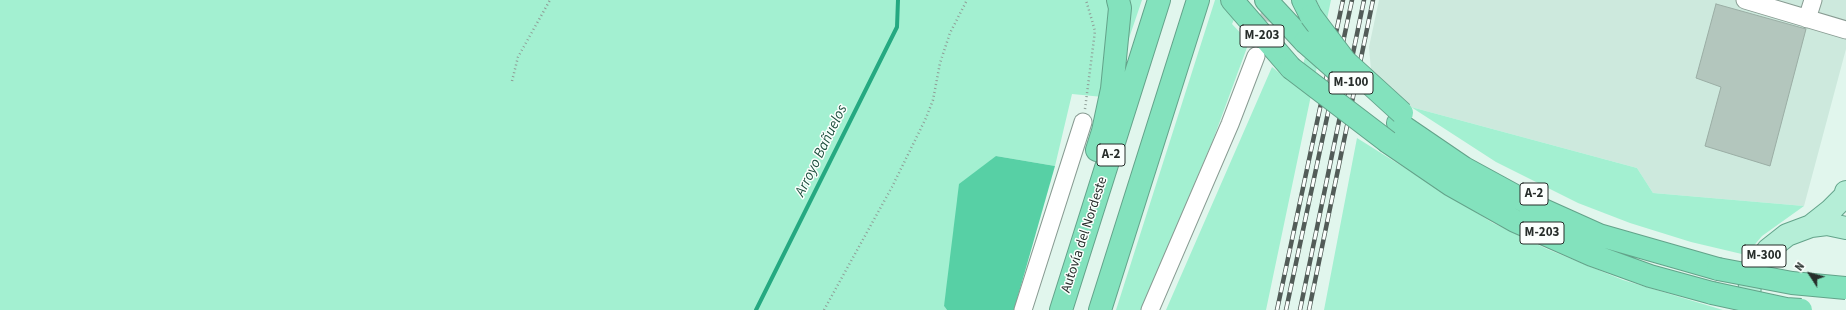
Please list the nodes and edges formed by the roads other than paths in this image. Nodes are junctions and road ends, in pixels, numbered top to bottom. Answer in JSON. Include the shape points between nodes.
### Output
{"nodes":[{"id":1,"x":1118,"y":0,"type":"edge"},
{"id":2,"x":1160,"y":0,"type":"edge"},
{"id":3,"x":1198,"y":0,"type":"edge"},
{"id":4,"x":1266,"y":0,"type":"edge"},
{"id":5,"x":1744,"y":0,"type":"edge"},
{"id":6,"x":1812,"y":0,"type":"edge"},
{"id":7,"x":1233,"y":1,"type":"edge"},
{"id":8,"x":1307,"y":8,"type":"edge"},
{"id":9,"x":1807,"y":19,"type":"junction"},
{"id":10,"x":1846,"y":30,"type":"edge"},
{"id":11,"x":1256,"y":56,"type":"tunnel mouth"},
{"id":12,"x":1400,"y":118,"type":"junction"},
{"id":13,"x":1083,"y":122,"type":"road end"},
{"id":14,"x":1846,"y":192,"type":"edge"},
{"id":15,"x":1811,"y":226,"type":"junction"},
{"id":16,"x":1846,"y":228,"type":"edge"},
{"id":17,"x":1846,"y":288,"type":"edge"},
{"id":18,"x":1023,"y":310,"type":"edge"},
{"id":19,"x":1046,"y":310,"type":"edge"},
{"id":20,"x":1061,"y":310,"type":"edge"},
{"id":21,"x":1100,"y":310,"type":"edge"},
{"id":22,"x":1150,"y":310,"type":"edge"},
{"id":23,"x":1748,"y":310,"type":"edge"},
{"id":24,"x":1801,"y":310,"type":"edge"}],
"edges":[{"from":1,"to":19,"type":"highway","number":"A-2","via":[[1120,8],[1112,89],[1103,131]]},
{"from":2,"to":20,"type":"highway","name":"Autovía del Nordeste","number":"A-2"},
{"from":3,"to":21,"type":"highway","number":"A-2"},
{"from":4,"to":12,"type":"highway","number":"M-100","bridge":true,"via":[[1304,42]]},
{"from":5,"to":9,"type":"street"},
{"from":6,"to":9,"type":"street"},
{"from":7,"to":24,"type":"highway","number":"M-203","bridge":true,"via":[[1291,68],[1388,142],[1451,185],[1515,221],[1599,258],[1650,276],[1712,293]]},
{"from":8,"to":12,"type":"highway","bridge":true,"via":[[1345,61]]},
{"from":9,"to":10,"type":"street"},
{"from":11,"to":22,"type":"street","via":[[1230,124]]},
{"from":12,"to":17,"type":"highway","number":"M-203","bridge":true,"via":[[1464,168],[1530,204],[1598,235],[1718,270],[1792,283]]},
{"from":13,"to":18,"type":"street"},
{"from":14,"to":15,"type":"main road","number":"M-300","via":[[1830,211]]},
{"from":15,"to":16,"type":"main road","number":"M-300","via":[[1826,224]]},
{"from":15,"to":23,"type":"main road","number":"M-300","via":[[1786,235],[1765,254],[1750,284]]}]}
